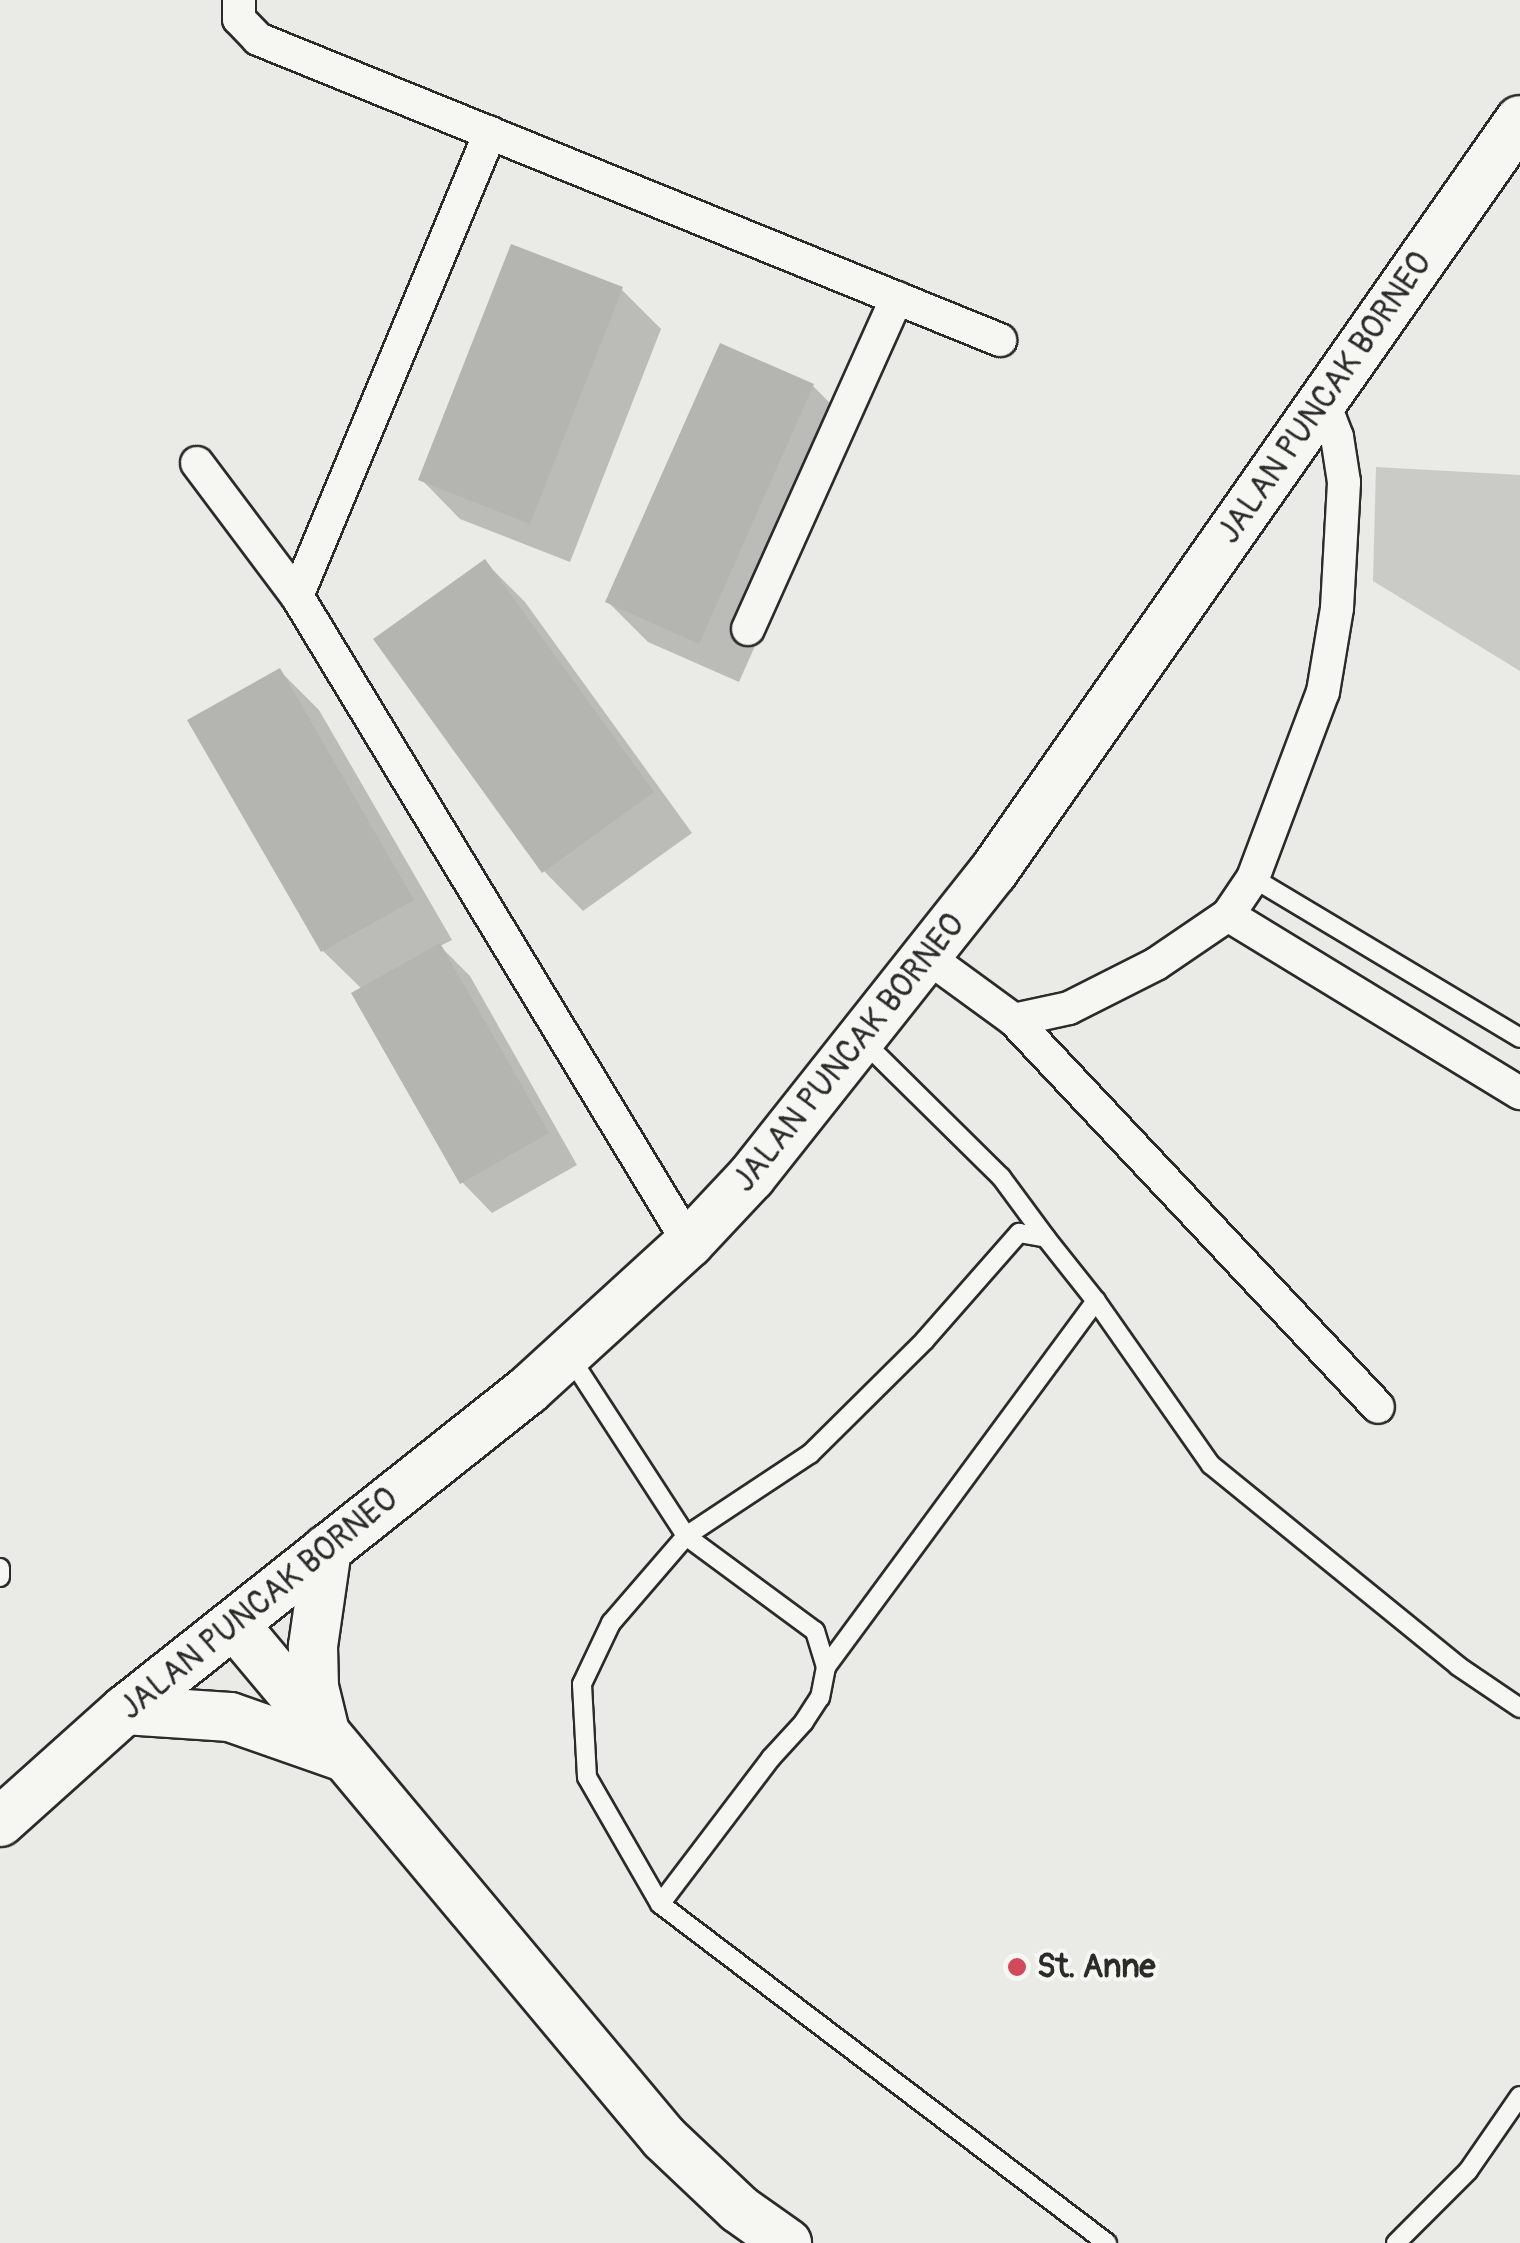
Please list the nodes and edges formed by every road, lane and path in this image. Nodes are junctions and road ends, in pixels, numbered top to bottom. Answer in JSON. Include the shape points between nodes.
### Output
{"nodes":[{"id":1,"x":239,"y":0,"type":"edge"},
{"id":2,"x":1520,"y":120,"type":"edge"},
{"id":3,"x":490,"y":132,"type":"junction"},
{"id":4,"x":897,"y":298,"type":"junction"},
{"id":5,"x":1000,"y":340,"type":"dead end"},
{"id":6,"x":1323,"y":400,"type":"junction"},
{"id":7,"x":197,"y":463,"type":"dead end"},
{"id":8,"x":297,"y":596,"type":"junction"},
{"id":9,"x":748,"y":630,"type":"dead end"},
{"id":10,"x":1253,"y":878,"type":"junction"},
{"id":11,"x":1228,"y":915,"type":"junction"},
{"id":12,"x":929,"y":958,"type":"junction"},
{"id":13,"x":1014,"y":1020,"type":"junction"},
{"id":14,"x":861,"y":1038,"type":"junction"},
{"id":15,"x":1520,"y":1038,"type":"edge"},
{"id":16,"x":1520,"y":1093,"type":"edge"},
{"id":17,"x":1046,"y":1238,"type":"junction"},
{"id":18,"x":689,"y":1243,"type":"junction"},
{"id":19,"x":1096,"y":1300,"type":"junction"},
{"id":20,"x":568,"y":1354,"type":"junction"},
{"id":21,"x":1378,"y":1407,"type":"dead end"},
{"id":22,"x":686,"y":1536,"type":"junction"},
{"id":23,"x":327,"y":1549,"type":"junction"},
{"id":24,"x":0,"y":1568,"type":"edge"},
{"id":25,"x":0,"y":1577,"type":"edge"},
{"id":26,"x":234,"y":1624,"type":"junction"},
{"id":27,"x":826,"y":1667,"type":"junction"},
{"id":28,"x":1520,"y":1708,"type":"edge"},
{"id":29,"x":125,"y":1710,"type":"junction"},
{"id":30,"x":336,"y":1744,"type":"junction"},
{"id":31,"x":0,"y":1822,"type":"edge"},
{"id":32,"x":660,"y":1904,"type":"junction"},
{"id":33,"x":1520,"y":2096,"type":"edge"},
{"id":34,"x":787,"y":2243,"type":"edge"},
{"id":35,"x":1108,"y":2243,"type":"edge"},
{"id":36,"x":1396,"y":2243,"type":"edge"}],
"edges":[{"from":1,"to":3,"type":"street","via":[[240,19],[258,39]]},
{"from":2,"to":6,"type":"main road","name":"JALAN PUNCAK BORNEO"},
{"from":3,"to":4,"type":"street"},
{"from":3,"to":8,"type":"street"},
{"from":4,"to":5,"type":"street"},
{"from":4,"to":9,"type":"street"},
{"from":6,"to":10,"type":"street","via":[[1338,437],[1344,482],[1338,608],[1323,692]]},
{"from":6,"to":12,"type":"main road","name":"JALAN PUNCAK BORNEO"},
{"from":7,"to":8,"type":"street"},
{"from":8,"to":18,"type":"street"},
{"from":10,"to":11,"type":"street"},
{"from":10,"to":15,"type":"lane"},
{"from":11,"to":13,"type":"street","via":[[1156,964],[1069,1008]]},
{"from":11,"to":16,"type":"street"},
{"from":12,"to":13,"type":"street"},
{"from":12,"to":14,"type":"main road","name":"JALAN PUNCAK BORNEO"},
{"from":13,"to":21,"type":"street"},
{"from":14,"to":17,"type":"lane","via":[[1001,1176]]},
{"from":14,"to":18,"type":"main road","name":"JALAN PUNCAK BORNEO","via":[[752,1176]]},
{"from":17,"to":19,"type":"lane"},
{"from":17,"to":22,"type":"lane","via":[[1019,1232],[810,1454]]},
{"from":18,"to":20,"type":"main road","name":"JALAN PUNCAK BORNEO"},
{"from":19,"to":27,"type":"lane"},
{"from":19,"to":28,"type":"lane","via":[[1211,1465],[1458,1666]]},
{"from":20,"to":22,"type":"lane"},
{"from":20,"to":23,"type":"main road","name":"JALAN PUNCAK BORNEO"},
{"from":22,"to":27,"type":"lane","via":[[815,1630]]},
{"from":22,"to":32,"type":"lane","via":[[612,1623],[582,1684],[587,1777]]},
{"from":23,"to":26,"type":"main road","name":"JALAN PUNCAK BORNEO"},
{"from":23,"to":30,"type":"main road","via":[[312,1646],[314,1687]]},
{"from":24,"to":25,"type":"lane"},
{"from":26,"to":29,"type":"main road","name":"JALAN PUNCAK BORNEO"},
{"from":26,"to":30,"type":"main road"},
{"from":27,"to":32,"type":"lane","via":[[820,1697],[804,1722]]},
{"from":29,"to":30,"type":"main road","via":[[230,1718]]},
{"from":29,"to":31,"type":"main road","name":"JALAN PUNCAK BORNEO"},
{"from":30,"to":34,"type":"main road","via":[[664,2138]]},
{"from":32,"to":35,"type":"lane"},
{"from":33,"to":36,"type":"lane","via":[[1468,2171]]}]}
